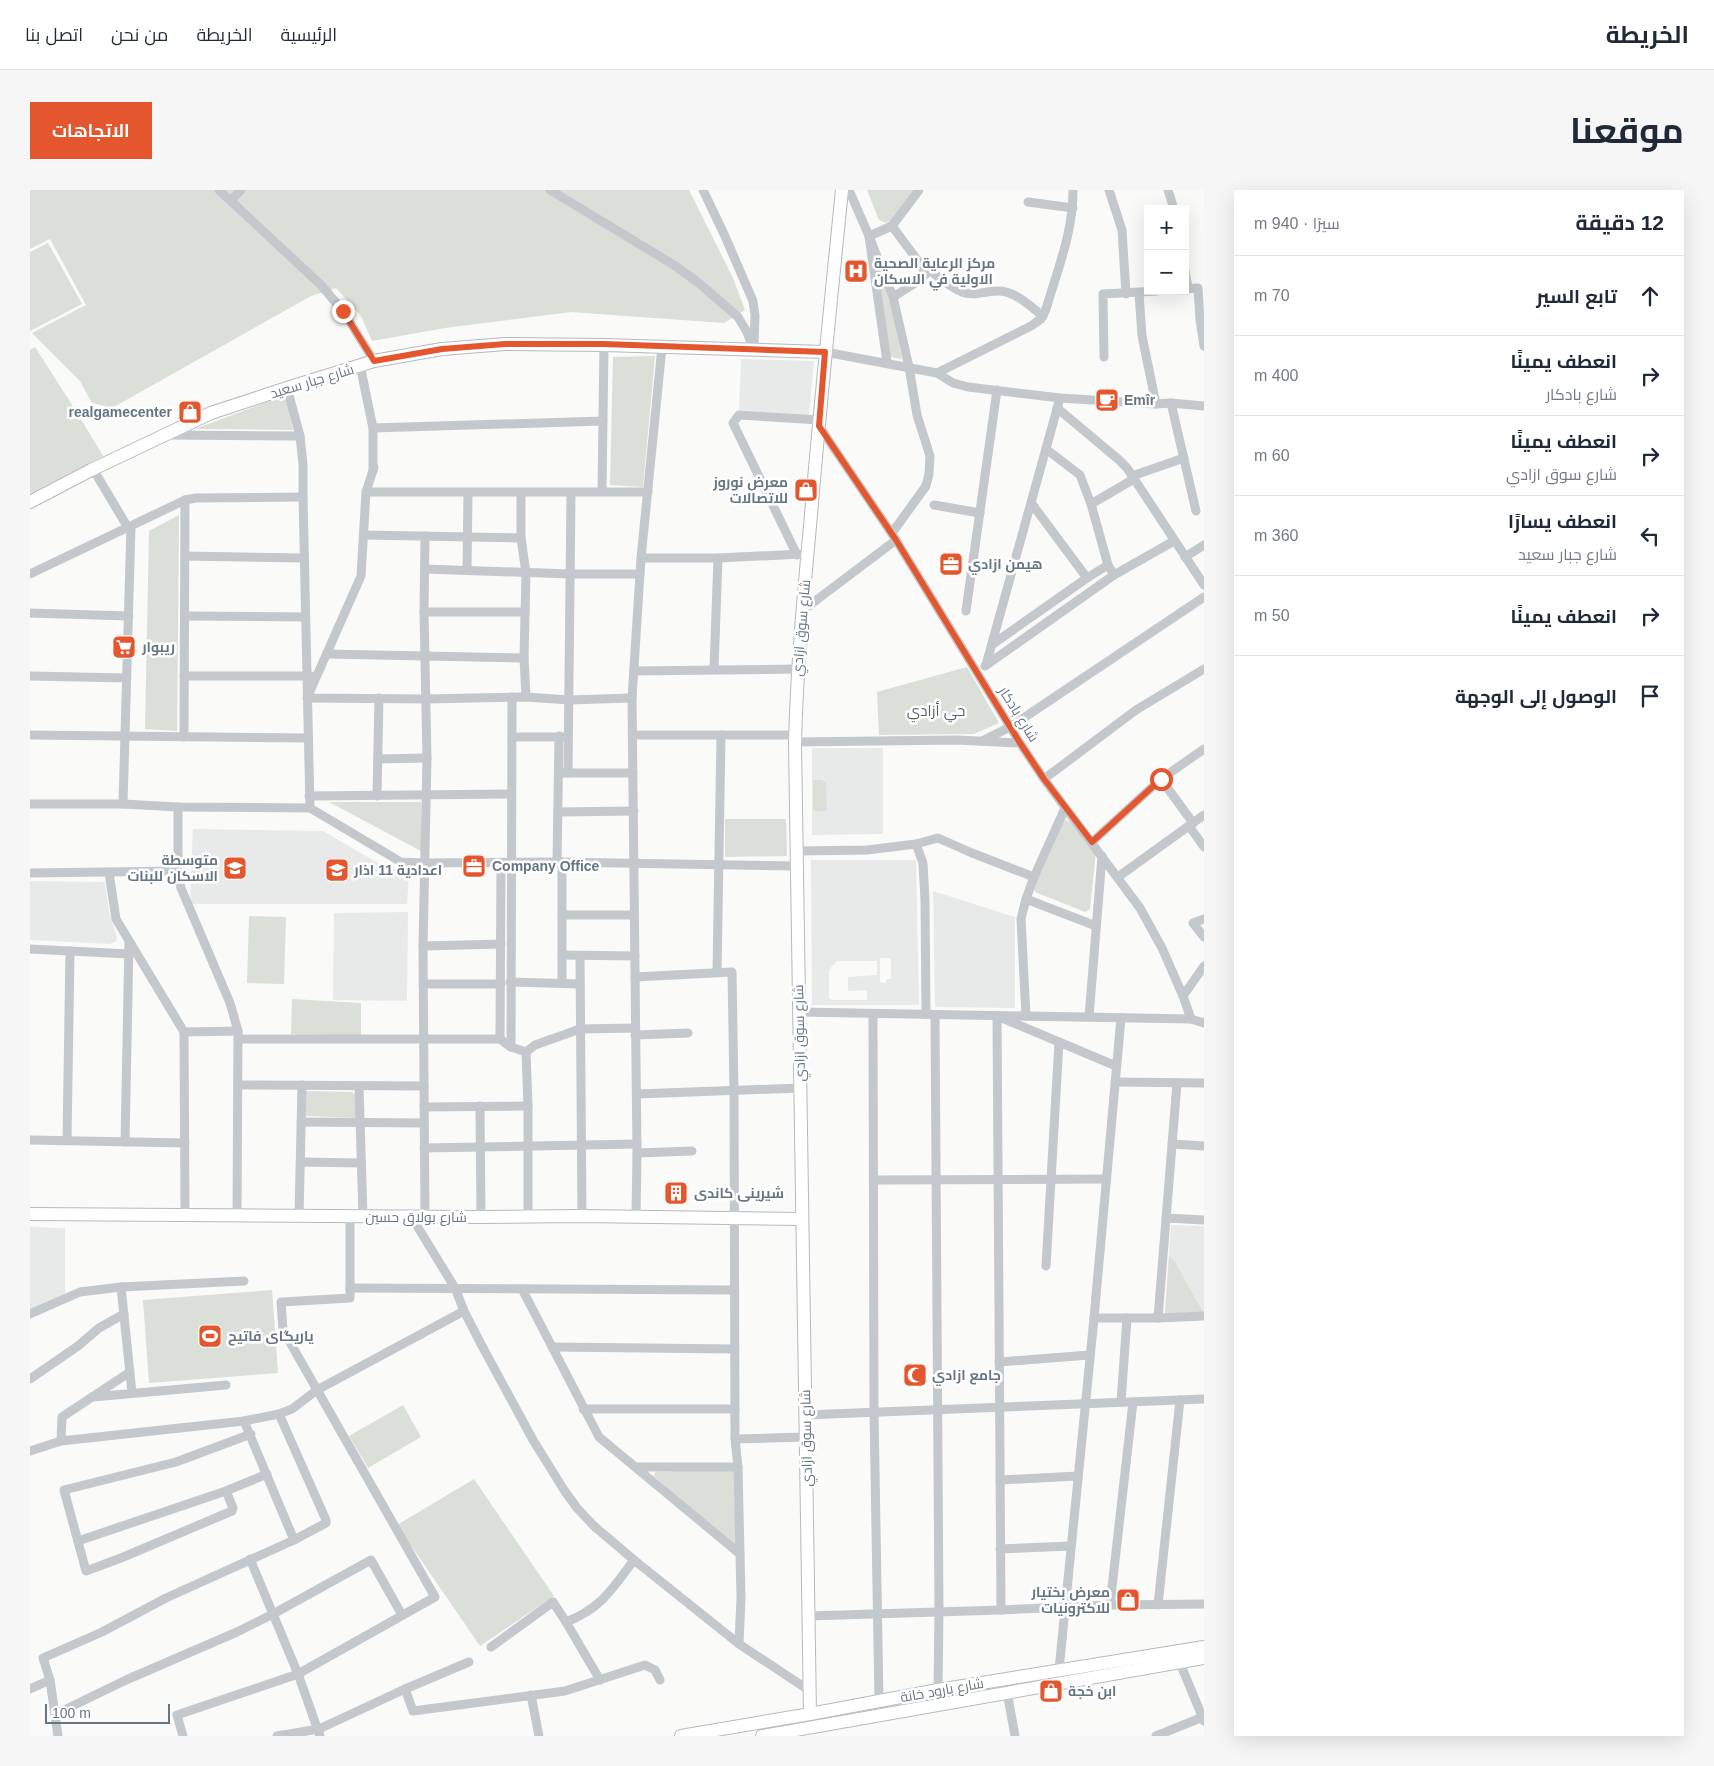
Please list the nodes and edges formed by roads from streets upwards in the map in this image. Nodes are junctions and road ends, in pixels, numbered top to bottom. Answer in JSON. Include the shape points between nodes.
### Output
{"nodes":[{"id":1,"x":219,"y":190,"type":"edge"},
{"id":2,"x":241,"y":190,"type":"edge"},
{"id":3,"x":550,"y":190,"type":"edge"},
{"id":4,"x":702,"y":190,"type":"edge"},
{"id":5,"x":842,"y":190,"type":"edge"},
{"id":6,"x":849,"y":190,"type":"edge"},
{"id":7,"x":919,"y":190,"type":"edge"},
{"id":8,"x":1073,"y":190,"type":"edge"},
{"id":9,"x":1109,"y":190,"type":"edge"},
{"id":10,"x":1168,"y":190,"type":"edge"},
{"id":11,"x":231,"y":200,"type":"junction"},
{"id":12,"x":1028,"y":202,"type":"dead end"},
{"id":13,"x":1173,"y":205,"type":"edge"},
{"id":14,"x":1073,"y":208,"type":"junction"},
{"id":15,"x":892,"y":226,"type":"junction"},
{"id":16,"x":869,"y":236,"type":"junction"},
{"id":17,"x":928,"y":272,"type":"junction"},
{"id":18,"x":1194,"y":288,"type":"edge"},
{"id":19,"x":1144,"y":292,"type":"edge"},
{"id":20,"x":1139,"y":293,"type":"junction"},
{"id":21,"x":1126,"y":294,"type":"junction"},
{"id":22,"x":893,"y":297,"type":"junction"},
{"id":23,"x":1043,"y":316,"type":"junction"},
{"id":24,"x":604,"y":344,"type":"junction"},
{"id":25,"x":1204,"y":346,"type":"edge"},
{"id":26,"x":662,"y":347,"type":"junction"},
{"id":27,"x":754,"y":350,"type":"junction"},
{"id":28,"x":825,"y":352,"type":"junction"},
{"id":29,"x":1104,"y":357,"type":"dead end"},
{"id":30,"x":374,"y":361,"type":"junction"},
{"id":31,"x":886,"y":362,"type":"junction"},
{"id":32,"x":360,"y":366,"type":"junction"},
{"id":33,"x":909,"y":367,"type":"junction"},
{"id":34,"x":937,"y":373,"type":"junction"},
{"id":35,"x":287,"y":388,"type":"junction"},
{"id":36,"x":998,"y":390,"type":"junction"},
{"id":37,"x":1060,"y":398,"type":"junction"},
{"id":38,"x":1171,"y":403,"type":"junction"},
{"id":39,"x":1156,"y":404,"type":"junction"},
{"id":40,"x":1204,"y":406,"type":"edge"},
{"id":41,"x":1057,"y":408,"type":"junction"},
{"id":42,"x":602,"y":421,"type":"junction"},
{"id":43,"x":819,"y":423,"type":"junction"},
{"id":44,"x":373,"y":428,"type":"junction"},
{"id":45,"x":167,"y":435,"type":"junction"},
{"id":46,"x":300,"y":436,"type":"junction"},
{"id":47,"x":1046,"y":449,"type":"junction"},
{"id":48,"x":1184,"y":458,"type":"junction"},
{"id":49,"x":93,"y":469,"type":"junction"},
{"id":50,"x":1133,"y":478,"type":"junction"},
{"id":51,"x":369,"y":492,"type":"junction"},
{"id":52,"x":602,"y":492,"type":"junction"},
{"id":53,"x":648,"y":492,"type":"junction"},
{"id":54,"x":468,"y":493,"type":"junction"},
{"id":55,"x":521,"y":493,"type":"junction"},
{"id":56,"x":571,"y":493,"type":"junction"},
{"id":57,"x":303,"y":497,"type":"junction"},
{"id":58,"x":184,"y":500,"type":"junction"},
{"id":59,"x":30,"y":502,"type":"edge"},
{"id":60,"x":1032,"y":504,"type":"junction"},
{"id":61,"x":1091,"y":504,"type":"junction"},
{"id":62,"x":934,"y":505,"type":"dead end"},
{"id":63,"x":1196,"y":511,"type":"dead end"},
{"id":64,"x":980,"y":513,"type":"junction"},
{"id":65,"x":130,"y":529,"type":"junction"},
{"id":66,"x":364,"y":535,"type":"junction"},
{"id":67,"x":425,"y":536,"type":"junction"},
{"id":68,"x":894,"y":536,"type":"junction"},
{"id":69,"x":468,"y":537,"type":"junction"},
{"id":70,"x":521,"y":538,"type":"junction"},
{"id":71,"x":1174,"y":541,"type":"junction"},
{"id":72,"x":1204,"y":545,"type":"edge"},
{"id":73,"x":802,"y":554,"type":"junction"},
{"id":74,"x":185,"y":556,"type":"junction"},
{"id":75,"x":1185,"y":557,"type":"junction"},
{"id":76,"x":304,"y":558,"type":"junction"},
{"id":77,"x":641,"y":558,"type":"junction"},
{"id":78,"x":718,"y":558,"type":"junction"},
{"id":79,"x":1108,"y":565,"type":"junction"},
{"id":80,"x":424,"y":569,"type":"junction"},
{"id":81,"x":467,"y":569,"type":"junction"},
{"id":82,"x":526,"y":572,"type":"junction"},
{"id":83,"x":30,"y":574,"type":"edge"},
{"id":84,"x":570,"y":574,"type":"junction"},
{"id":85,"x":640,"y":574,"type":"junction"},
{"id":86,"x":1114,"y":576,"type":"junction"},
{"id":87,"x":1088,"y":578,"type":"junction"},
{"id":88,"x":1204,"y":585,"type":"edge"},
{"id":89,"x":1204,"y":597,"type":"edge"},
{"id":90,"x":802,"y":611,"type":"junction"},
{"id":91,"x":966,"y":611,"type":"dead end"},
{"id":92,"x":424,"y":612,"type":"junction"},
{"id":93,"x":525,"y":612,"type":"junction"},
{"id":94,"x":30,"y":613,"type":"edge"},
{"id":95,"x":129,"y":616,"type":"junction"},
{"id":96,"x":185,"y":616,"type":"junction"},
{"id":97,"x":305,"y":617,"type":"junction"},
{"id":98,"x":993,"y":644,"type":"junction"},
{"id":99,"x":327,"y":654,"type":"junction"},
{"id":100,"x":425,"y":656,"type":"junction"},
{"id":101,"x":524,"y":658,"type":"junction"},
{"id":102,"x":986,"y":665,"type":"junction"},
{"id":103,"x":797,"y":668,"type":"junction"},
{"id":104,"x":714,"y":669,"type":"junction"},
{"id":105,"x":1204,"y":669,"type":"edge"},
{"id":106,"x":634,"y":671,"type":"junction"},
{"id":107,"x":977,"y":672,"type":"junction"},
{"id":108,"x":30,"y":676,"type":"edge"},
{"id":109,"x":184,"y":676,"type":"junction"},
{"id":110,"x":307,"y":676,"type":"junction"},
{"id":111,"x":317,"y":676,"type":"junction"},
{"id":112,"x":127,"y":678,"type":"junction"},
{"id":113,"x":512,"y":697,"type":"junction"},
{"id":114,"x":526,"y":697,"type":"junction"},
{"id":115,"x":307,"y":698,"type":"junction"},
{"id":116,"x":379,"y":698,"type":"junction"},
{"id":117,"x":632,"y":698,"type":"junction"},
{"id":118,"x":426,"y":699,"type":"junction"},
{"id":119,"x":569,"y":700,"type":"junction"},
{"id":120,"x":1010,"y":727,"type":"junction"},
{"id":121,"x":30,"y":735,"type":"edge"},
{"id":122,"x":633,"y":735,"type":"junction"},
{"id":123,"x":721,"y":735,"type":"junction"},
{"id":124,"x":126,"y":736,"type":"junction"},
{"id":125,"x":184,"y":737,"type":"junction"},
{"id":126,"x":512,"y":737,"type":"junction"},
{"id":127,"x":563,"y":737,"type":"junction"},
{"id":128,"x":308,"y":738,"type":"junction"},
{"id":129,"x":795,"y":739,"type":"junction"},
{"id":130,"x":982,"y":741,"type":"junction"},
{"id":131,"x":1020,"y":743,"type":"junction"},
{"id":132,"x":1204,"y":749,"type":"edge"},
{"id":133,"x":427,"y":758,"type":"junction"},
{"id":134,"x":378,"y":759,"type":"junction"},
{"id":135,"x":633,"y":772,"type":"junction"},
{"id":136,"x":563,"y":773,"type":"junction"},
{"id":137,"x":1044,"y":779,"type":"junction"},
{"id":138,"x":1161,"y":779,"type":"junction"},
{"id":139,"x":511,"y":794,"type":"junction"},
{"id":140,"x":426,"y":795,"type":"junction"},
{"id":141,"x":309,"y":796,"type":"junction"},
{"id":142,"x":377,"y":796,"type":"junction"},
{"id":143,"x":30,"y":804,"type":"edge"},
{"id":144,"x":124,"y":804,"type":"junction"},
{"id":145,"x":178,"y":807,"type":"junction"},
{"id":146,"x":310,"y":808,"type":"junction"},
{"id":147,"x":1065,"y":808,"type":"junction"},
{"id":148,"x":634,"y":811,"type":"junction"},
{"id":149,"x":558,"y":812,"type":"junction"},
{"id":150,"x":1204,"y":815,"type":"edge"},
{"id":151,"x":1191,"y":824,"type":"junction"},
{"id":152,"x":1092,"y":842,"type":"junction"},
{"id":153,"x":916,"y":844,"type":"junction"},
{"id":154,"x":1204,"y":847,"type":"edge"},
{"id":155,"x":796,"y":851,"type":"junction"},
{"id":156,"x":1102,"y":856,"type":"junction"},
{"id":157,"x":559,"y":862,"type":"junction"},
{"id":158,"x":425,"y":863,"type":"junction"},
{"id":159,"x":501,"y":863,"type":"junction"},
{"id":160,"x":511,"y":863,"type":"junction"},
{"id":161,"x":634,"y":864,"type":"junction"},
{"id":162,"x":718,"y":864,"type":"junction"},
{"id":163,"x":797,"y":866,"type":"junction"},
{"id":164,"x":178,"y":871,"type":"junction"},
{"id":165,"x":30,"y":873,"type":"edge"},
{"id":166,"x":109,"y":873,"type":"junction"},
{"id":167,"x":1034,"y":877,"type":"junction"},
{"id":168,"x":1118,"y":877,"type":"junction"},
{"id":169,"x":1026,"y":899,"type":"junction"},
{"id":170,"x":562,"y":915,"type":"junction"},
{"id":171,"x":634,"y":915,"type":"junction"},
{"id":172,"x":1204,"y":919,"type":"edge"},
{"id":173,"x":1096,"y":926,"type":"junction"},
{"id":174,"x":1204,"y":936,"type":"edge"},
{"id":175,"x":129,"y":941,"type":"junction"},
{"id":176,"x":501,"y":944,"type":"junction"},
{"id":177,"x":423,"y":946,"type":"junction"},
{"id":178,"x":30,"y":949,"type":"edge"},
{"id":179,"x":70,"y":951,"type":"junction"},
{"id":180,"x":129,"y":954,"type":"junction"},
{"id":181,"x":562,"y":956,"type":"junction"},
{"id":182,"x":580,"y":956,"type":"junction"},
{"id":183,"x":635,"y":956,"type":"junction"},
{"id":184,"x":1204,"y":966,"type":"edge"},
{"id":185,"x":717,"y":972,"type":"junction"},
{"id":186,"x":635,"y":977,"type":"junction"},
{"id":187,"x":510,"y":982,"type":"junction"},
{"id":188,"x":562,"y":983,"type":"junction"},
{"id":189,"x":423,"y":984,"type":"junction"},
{"id":190,"x":501,"y":984,"type":"junction"},
{"id":191,"x":580,"y":984,"type":"junction"},
{"id":192,"x":1183,"y":996,"type":"junction"},
{"id":193,"x":799,"y":1012,"type":"junction"},
{"id":194,"x":873,"y":1014,"type":"junction"},
{"id":195,"x":931,"y":1015,"type":"junction"},
{"id":196,"x":997,"y":1016,"type":"junction"},
{"id":197,"x":1026,"y":1016,"type":"junction"},
{"id":198,"x":1088,"y":1017,"type":"junction"},
{"id":199,"x":1121,"y":1018,"type":"junction"},
{"id":200,"x":1191,"y":1019,"type":"junction"},
{"id":201,"x":1204,"y":1023,"type":"edge"},
{"id":202,"x":580,"y":1029,"type":"junction"},
{"id":203,"x":635,"y":1031,"type":"junction"},
{"id":204,"x":184,"y":1032,"type":"junction"},
{"id":205,"x":688,"y":1033,"type":"dead end"},
{"id":206,"x":238,"y":1035,"type":"junction"},
{"id":207,"x":424,"y":1040,"type":"junction"},
{"id":208,"x":500,"y":1040,"type":"junction"},
{"id":209,"x":1059,"y":1042,"type":"junction"},
{"id":210,"x":511,"y":1047,"type":"junction"},
{"id":211,"x":526,"y":1052,"type":"junction"},
{"id":212,"x":1116,"y":1066,"type":"junction"},
{"id":213,"x":1115,"y":1082,"type":"junction"},
{"id":214,"x":1177,"y":1082,"type":"junction"},
{"id":215,"x":1204,"y":1083,"type":"edge"},
{"id":216,"x":238,"y":1085,"type":"junction"},
{"id":217,"x":302,"y":1086,"type":"junction"},
{"id":218,"x":359,"y":1086,"type":"junction"},
{"id":219,"x":424,"y":1086,"type":"junction"},
{"id":220,"x":800,"y":1088,"type":"junction"},
{"id":221,"x":734,"y":1091,"type":"junction"},
{"id":222,"x":636,"y":1094,"type":"junction"},
{"id":223,"x":480,"y":1106,"type":"junction"},
{"id":224,"x":528,"y":1106,"type":"junction"},
{"id":225,"x":424,"y":1107,"type":"junction"},
{"id":226,"x":301,"y":1122,"type":"junction"},
{"id":227,"x":360,"y":1123,"type":"junction"},
{"id":228,"x":424,"y":1123,"type":"junction"},
{"id":229,"x":30,"y":1140,"type":"edge"},
{"id":230,"x":67,"y":1140,"type":"junction"},
{"id":231,"x":125,"y":1142,"type":"junction"},
{"id":232,"x":185,"y":1143,"type":"junction"},
{"id":233,"x":1172,"y":1144,"type":"junction"},
{"id":234,"x":528,"y":1146,"type":"junction"},
{"id":235,"x":581,"y":1146,"type":"junction"},
{"id":236,"x":1204,"y":1146,"type":"edge"},
{"id":237,"x":480,"y":1147,"type":"junction"},
{"id":238,"x":424,"y":1148,"type":"junction"},
{"id":239,"x":637,"y":1148,"type":"junction"},
{"id":240,"x":692,"y":1151,"type":"dead end"},
{"id":241,"x":301,"y":1162,"type":"junction"},
{"id":242,"x":361,"y":1163,"type":"junction"},
{"id":243,"x":1106,"y":1179,"type":"junction"},
{"id":244,"x":875,"y":1180,"type":"junction"},
{"id":245,"x":936,"y":1180,"type":"junction"},
{"id":246,"x":998,"y":1180,"type":"junction"},
{"id":247,"x":1051,"y":1180,"type":"junction"},
{"id":248,"x":30,"y":1214,"type":"edge"},
{"id":249,"x":185,"y":1215,"type":"junction"},
{"id":250,"x":237,"y":1215,"type":"junction"},
{"id":251,"x":299,"y":1216,"type":"junction"},
{"id":252,"x":357,"y":1216,"type":"junction"},
{"id":253,"x":411,"y":1216,"type":"junction"},
{"id":254,"x":528,"y":1216,"type":"junction"},
{"id":255,"x":582,"y":1216,"type":"junction"},
{"id":256,"x":636,"y":1216,"type":"junction"},
{"id":257,"x":425,"y":1217,"type":"junction"},
{"id":258,"x":481,"y":1217,"type":"junction"},
{"id":259,"x":734,"y":1218,"type":"junction"},
{"id":260,"x":1166,"y":1218,"type":"junction"},
{"id":261,"x":802,"y":1219,"type":"junction"},
{"id":262,"x":1204,"y":1220,"type":"edge"},
{"id":263,"x":1046,"y":1266,"type":"dead end"},
{"id":264,"x":244,"y":1281,"type":"dead end"},
{"id":265,"x":121,"y":1287,"type":"junction"},
{"id":266,"x":350,"y":1288,"type":"junction"},
{"id":267,"x":455,"y":1288,"type":"junction"},
{"id":268,"x":522,"y":1289,"type":"junction"},
{"id":269,"x":734,"y":1290,"type":"junction"},
{"id":270,"x":464,"y":1311,"type":"junction"},
{"id":271,"x":30,"y":1314,"type":"edge"},
{"id":272,"x":124,"y":1314,"type":"junction"},
{"id":273,"x":1204,"y":1316,"type":"edge"},
{"id":274,"x":1094,"y":1318,"type":"junction"},
{"id":275,"x":1127,"y":1318,"type":"junction"},
{"id":276,"x":1158,"y":1318,"type":"junction"},
{"id":277,"x":552,"y":1347,"type":"junction"},
{"id":278,"x":734,"y":1349,"type":"junction"},
{"id":279,"x":1089,"y":1355,"type":"junction"},
{"id":280,"x":999,"y":1362,"type":"junction"},
{"id":281,"x":130,"y":1372,"type":"junction"},
{"id":282,"x":30,"y":1379,"type":"edge"},
{"id":283,"x":226,"y":1385,"type":"dead end"},
{"id":284,"x":317,"y":1390,"type":"junction"},
{"id":285,"x":132,"y":1393,"type":"junction"},
{"id":286,"x":93,"y":1397,"type":"junction"},
{"id":287,"x":1204,"y":1399,"type":"edge"},
{"id":288,"x":1180,"y":1400,"type":"junction"},
{"id":289,"x":1121,"y":1402,"type":"junction"},
{"id":290,"x":1133,"y":1402,"type":"junction"},
{"id":291,"x":1084,"y":1404,"type":"junction"},
{"id":292,"x":999,"y":1407,"type":"junction"},
{"id":293,"x":583,"y":1409,"type":"junction"},
{"id":294,"x":735,"y":1409,"type":"junction"},
{"id":295,"x":938,"y":1410,"type":"junction"},
{"id":296,"x":874,"y":1412,"type":"junction"},
{"id":297,"x":279,"y":1414,"type":"junction"},
{"id":298,"x":805,"y":1415,"type":"junction"},
{"id":299,"x":244,"y":1421,"type":"junction"},
{"id":300,"x":251,"y":1434,"type":"junction"},
{"id":301,"x":806,"y":1437,"type":"junction"},
{"id":302,"x":735,"y":1439,"type":"junction"},
{"id":303,"x":61,"y":1441,"type":"junction"},
{"id":304,"x":30,"y":1451,"type":"edge"},
{"id":305,"x":636,"y":1467,"type":"junction"},
{"id":306,"x":738,"y":1467,"type":"junction"},
{"id":307,"x":267,"y":1474,"type":"junction"},
{"id":308,"x":1078,"y":1476,"type":"junction"},
{"id":309,"x":1000,"y":1480,"type":"junction"},
{"id":310,"x":226,"y":1490,"type":"junction"},
{"id":311,"x":294,"y":1540,"type":"junction"},
{"id":312,"x":78,"y":1541,"type":"junction"},
{"id":313,"x":1071,"y":1546,"type":"junction"},
{"id":314,"x":1000,"y":1550,"type":"junction"},
{"id":315,"x":740,"y":1554,"type":"junction"},
{"id":316,"x":250,"y":1559,"type":"junction"},
{"id":317,"x":634,"y":1560,"type":"junction"},
{"id":318,"x":1158,"y":1604,"type":"junction"},
{"id":319,"x":1204,"y":1604,"type":"edge"},
{"id":320,"x":1110,"y":1605,"type":"junction"},
{"id":321,"x":1065,"y":1607,"type":"junction"},
{"id":322,"x":1001,"y":1610,"type":"junction"},
{"id":323,"x":939,"y":1611,"type":"junction"},
{"id":324,"x":878,"y":1613,"type":"junction"},
{"id":325,"x":273,"y":1614,"type":"junction"},
{"id":326,"x":402,"y":1616,"type":"junction"},
{"id":327,"x":808,"y":1616,"type":"junction"},
{"id":328,"x":566,"y":1622,"type":"junction"},
{"id":329,"x":739,"y":1644,"type":"junction"},
{"id":330,"x":491,"y":1647,"type":"dead end"},
{"id":331,"x":1204,"y":1647,"type":"edge"},
{"id":332,"x":1204,"y":1658,"type":"edge"},
{"id":333,"x":469,"y":1662,"type":"dead end"},
{"id":334,"x":1180,"y":1663,"type":"junction"},
{"id":335,"x":1059,"y":1670,"type":"junction"},
{"id":336,"x":298,"y":1674,"type":"junction"},
{"id":337,"x":1004,"y":1679,"type":"junction"},
{"id":338,"x":50,"y":1680,"type":"junction"},
{"id":339,"x":600,"y":1680,"type":"junction"},
{"id":340,"x":660,"y":1680,"type":"dead end"},
{"id":341,"x":30,"y":1689,"type":"edge"},
{"id":342,"x":405,"y":1689,"type":"junction"},
{"id":343,"x":938,"y":1690,"type":"junction"},
{"id":344,"x":810,"y":1691,"type":"junction"},
{"id":345,"x":1007,"y":1692,"type":"junction"},
{"id":346,"x":531,"y":1695,"type":"junction"},
{"id":347,"x":879,"y":1702,"type":"junction"},
{"id":348,"x":1201,"y":1706,"type":"edge"},
{"id":349,"x":56,"y":1714,"type":"junction"},
{"id":350,"x":1203,"y":1719,"type":"edge"},
{"id":351,"x":811,"y":1726,"type":"edge"},
{"id":352,"x":319,"y":1733,"type":"edge"},
{"id":353,"x":58,"y":1736,"type":"edge"},
{"id":354,"x":182,"y":1736,"type":"edge"},
{"id":355,"x":277,"y":1736,"type":"edge"},
{"id":356,"x":539,"y":1736,"type":"edge"},
{"id":357,"x":681,"y":1736,"type":"edge"},
{"id":358,"x":763,"y":1736,"type":"edge"},
{"id":359,"x":1015,"y":1736,"type":"edge"},
{"id":360,"x":1156,"y":1736,"type":"edge"}],
"edges":[{"from":1,"to":11,"type":"street"},
{"from":2,"to":11,"type":"street"},
{"from":3,"to":27,"type":"street","via":[[700,284],[738,317]]},
{"from":4,"to":27,"type":"street","via":[[753,301],[756,316]]},
{"from":5,"to":28,"type":"street","name":"شارع سوق ازادي"},
{"from":6,"to":16,"type":"street"},
{"from":7,"to":15,"type":"street"},
{"from":8,"to":14,"type":"street"},
{"from":9,"to":21,"type":"street","via":[[1122,230]]},
{"from":10,"to":13,"type":"street"},
{"from":11,"to":30,"type":"street","via":[[321,285],[343,311]]},
{"from":12,"to":14,"type":"street"},
{"from":14,"to":23,"type":"street","via":[[1067,241]]},
{"from":15,"to":16,"type":"street"},
{"from":15,"to":17,"type":"street"},
{"from":16,"to":22,"type":"street"},
{"from":16,"to":31,"type":"street"},
{"from":17,"to":22,"type":"street"},
{"from":17,"to":23,"type":"street","via":[[970,294],[1008,292]]},
{"from":18,"to":25,"type":"street"},
{"from":19,"to":20,"type":"street"},
{"from":20,"to":21,"type":"street"},
{"from":20,"to":39,"type":"street","via":[[1142,336]]},
{"from":21,"to":29,"type":"street","via":[[1103,294]]},
{"from":22,"to":33,"type":"street"},
{"from":23,"to":34,"type":"street","via":[[1031,326]]},
{"from":24,"to":26,"type":"street","name":"شارع جبار سعيد"},
{"from":24,"to":30,"type":"street","name":"شارع جبار سعيد","via":[[505,344],[442,349]]},
{"from":24,"to":42,"type":"street"},
{"from":26,"to":27,"type":"street","name":"شارع جبار سعيد"},
{"from":26,"to":53,"type":"street"},
{"from":27,"to":28,"type":"street","name":"شارع جبار سعيد"},
{"from":28,"to":31,"type":"street"},
{"from":28,"to":43,"type":"street","name":"شارع سوق ازادي"},
{"from":30,"to":32,"type":"street","name":"شارع جبار سعيد"},
{"from":31,"to":33,"type":"street"},
{"from":32,"to":35,"type":"street","name":"شارع جبار سعيد"},
{"from":32,"to":44,"type":"street"},
{"from":33,"to":34,"type":"street"},
{"from":33,"to":68,"type":"street","via":[[930,468],[923,491]]},
{"from":34,"to":36,"type":"street","via":[[958,385]]},
{"from":35,"to":45,"type":"street","name":"شارع جبار سعيد","via":[[211,413]]},
{"from":35,"to":46,"type":"street"},
{"from":36,"to":37,"type":"street"},
{"from":36,"to":64,"type":"street"},
{"from":37,"to":39,"type":"street"},
{"from":37,"to":41,"type":"street"},
{"from":38,"to":39,"type":"street"},
{"from":38,"to":40,"type":"street"},
{"from":38,"to":48,"type":"street"},
{"from":41,"to":47,"type":"street"},
{"from":41,"to":50,"type":"street","via":[[1118,459]]},
{"from":42,"to":44,"type":"street"},
{"from":42,"to":52,"type":"street"},
{"from":43,"to":68,"type":"street","name":"شارع بادكار"},
{"from":43,"to":73,"type":"street","name":"شارع سوق ازادي"},
{"from":43,"to":73,"type":"street","via":[[739,415],[733,423]]},
{"from":44,"to":51,"type":"street","via":[[374,467]]},
{"from":45,"to":46,"type":"street"},
{"from":45,"to":49,"type":"street","name":"شارع جبار سعيد"},
{"from":46,"to":57,"type":"street","via":[[304,464]]},
{"from":47,"to":60,"type":"street"},
{"from":47,"to":61,"type":"street","via":[[1080,475]]},
{"from":48,"to":50,"type":"street"},
{"from":48,"to":63,"type":"street"},
{"from":49,"to":59,"type":"street","name":"شارع جبار سعيد"},
{"from":49,"to":65,"type":"street"},
{"from":50,"to":61,"type":"street"},
{"from":50,"to":71,"type":"street"},
{"from":51,"to":54,"type":"street"},
{"from":51,"to":66,"type":"street"},
{"from":52,"to":53,"type":"street"},
{"from":52,"to":56,"type":"street"},
{"from":53,"to":77,"type":"street"},
{"from":54,"to":55,"type":"street"},
{"from":54,"to":69,"type":"street"},
{"from":55,"to":56,"type":"street"},
{"from":55,"to":70,"type":"street"},
{"from":56,"to":84,"type":"street"},
{"from":57,"to":58,"type":"street"},
{"from":57,"to":76,"type":"street"},
{"from":58,"to":65,"type":"street"},
{"from":58,"to":74,"type":"street"},
{"from":60,"to":87,"type":"street"},
{"from":60,"to":98,"type":"street"},
{"from":61,"to":79,"type":"street"},
{"from":62,"to":64,"type":"street"},
{"from":64,"to":91,"type":"street"},
{"from":65,"to":83,"type":"street"},
{"from":65,"to":95,"type":"street"},
{"from":66,"to":67,"type":"street"},
{"from":66,"to":99,"type":"street","via":[[360,576]]},
{"from":67,"to":69,"type":"street"},
{"from":67,"to":80,"type":"street"},
{"from":68,"to":90,"type":"street"},
{"from":68,"to":107,"type":"street","name":"شارع بادكار"},
{"from":69,"to":70,"type":"street"},
{"from":69,"to":81,"type":"street"},
{"from":70,"to":82,"type":"street"},
{"from":71,"to":75,"type":"street"},
{"from":71,"to":86,"type":"street"},
{"from":72,"to":75,"type":"street"},
{"from":73,"to":78,"type":"street"},
{"from":73,"to":90,"type":"street","name":"شارع سوق ازادي"},
{"from":74,"to":76,"type":"street"},
{"from":74,"to":96,"type":"street"},
{"from":75,"to":88,"type":"street"},
{"from":76,"to":97,"type":"street"},
{"from":77,"to":78,"type":"street"},
{"from":77,"to":85,"type":"street"},
{"from":78,"to":104,"type":"street"},
{"from":79,"to":86,"type":"street"},
{"from":79,"to":87,"type":"street"},
{"from":80,"to":81,"type":"street"},
{"from":80,"to":92,"type":"street"},
{"from":81,"to":82,"type":"street"},
{"from":82,"to":84,"type":"street"},
{"from":82,"to":93,"type":"street"},
{"from":84,"to":85,"type":"street"},
{"from":84,"to":119,"type":"street"},
{"from":85,"to":106,"type":"street"},
{"from":86,"to":102,"type":"street"},
{"from":87,"to":98,"type":"street"},
{"from":89,"to":120,"type":"street"},
{"from":90,"to":103,"type":"street","name":"شارع سوق ازادي"},
{"from":92,"to":93,"type":"street"},
{"from":92,"to":100,"type":"street"},
{"from":93,"to":101,"type":"street"},
{"from":94,"to":95,"type":"street"},
{"from":95,"to":112,"type":"street"},
{"from":96,"to":97,"type":"street"},
{"from":96,"to":109,"type":"street"},
{"from":97,"to":110,"type":"street"},
{"from":98,"to":102,"type":"street"},
{"from":99,"to":100,"type":"street"},
{"from":99,"to":111,"type":"street"},
{"from":100,"to":101,"type":"street"},
{"from":100,"to":118,"type":"street"},
{"from":101,"to":114,"type":"street"},
{"from":102,"to":107,"type":"street"},
{"from":103,"to":104,"type":"street"},
{"from":103,"to":129,"type":"street","name":"شارع سوق ازادي"},
{"from":104,"to":106,"type":"street"},
{"from":105,"to":137,"type":"street","via":[[1136,710]]},
{"from":106,"to":117,"type":"street"},
{"from":107,"to":120,"type":"street","name":"شارع بادكار"},
{"from":108,"to":112,"type":"street"},
{"from":109,"to":110,"type":"street"},
{"from":109,"to":125,"type":"street"},
{"from":110,"to":111,"type":"street"},
{"from":110,"to":115,"type":"street"},
{"from":111,"to":115,"type":"street"},
{"from":112,"to":124,"type":"street"},
{"from":113,"to":114,"type":"street"},
{"from":113,"to":118,"type":"street"},
{"from":113,"to":126,"type":"street"},
{"from":114,"to":119,"type":"street"},
{"from":115,"to":116,"type":"street"},
{"from":115,"to":128,"type":"street"},
{"from":116,"to":118,"type":"street"},
{"from":116,"to":134,"type":"street"},
{"from":117,"to":119,"type":"street"},
{"from":117,"to":122,"type":"street"},
{"from":118,"to":133,"type":"street"},
{"from":119,"to":127,"type":"street"},
{"from":120,"to":130,"type":"street"},
{"from":120,"to":131,"type":"street","name":"شارع بادكار"},
{"from":121,"to":124,"type":"street"},
{"from":122,"to":123,"type":"street"},
{"from":122,"to":135,"type":"street"},
{"from":123,"to":129,"type":"street"},
{"from":123,"to":162,"type":"street"},
{"from":124,"to":125,"type":"street"},
{"from":124,"to":144,"type":"street"},
{"from":125,"to":128,"type":"street"},
{"from":126,"to":127,"type":"street"},
{"from":126,"to":139,"type":"street"},
{"from":127,"to":136,"type":"street"},
{"from":128,"to":141,"type":"street"},
{"from":129,"to":130,"type":"street"},
{"from":129,"to":155,"type":"street","name":"شارع سوق ازادي"},
{"from":130,"to":131,"type":"street"},
{"from":131,"to":137,"type":"street","name":"شارع بادكار"},
{"from":132,"to":138,"type":"street"},
{"from":133,"to":134,"type":"street"},
{"from":133,"to":140,"type":"street"},
{"from":134,"to":142,"type":"street"},
{"from":135,"to":136,"type":"street"},
{"from":135,"to":148,"type":"street"},
{"from":136,"to":149,"type":"street"},
{"from":137,"to":147,"type":"street","name":"شارع بادكار"},
{"from":138,"to":151,"type":"street"},
{"from":138,"to":152,"type":"street"},
{"from":139,"to":140,"type":"street"},
{"from":139,"to":160,"type":"street"},
{"from":140,"to":142,"type":"street"},
{"from":140,"to":158,"type":"street"},
{"from":141,"to":142,"type":"street"},
{"from":141,"to":146,"type":"street"},
{"from":143,"to":144,"type":"street"},
{"from":144,"to":145,"type":"street"},
{"from":145,"to":146,"type":"street"},
{"from":145,"to":164,"type":"street"},
{"from":146,"to":158,"type":"street","via":[[401,862]]},
{"from":147,"to":152,"type":"street","name":"شارع بادكار"},
{"from":147,"to":167,"type":"street"},
{"from":148,"to":149,"type":"street"},
{"from":148,"to":161,"type":"street"},
{"from":149,"to":157,"type":"street"},
{"from":150,"to":151,"type":"street"},
{"from":151,"to":154,"type":"street"},
{"from":151,"to":168,"type":"street"},
{"from":152,"to":156,"type":"street","name":"شارع بادكار"},
{"from":153,"to":155,"type":"street","via":[[867,850]]},
{"from":153,"to":167,"type":"street","via":[[938,838]]},
{"from":153,"to":195,"type":"street","via":[[923,863]]},
{"from":155,"to":163,"type":"street","name":"شارع سوق ازادي"},
{"from":156,"to":168,"type":"street","name":"شارع بادكار"},
{"from":156,"to":173,"type":"street"},
{"from":157,"to":160,"type":"street"},
{"from":157,"to":161,"type":"street"},
{"from":157,"to":170,"type":"street"},
{"from":158,"to":159,"type":"street"},
{"from":158,"to":177,"type":"street"},
{"from":159,"to":160,"type":"street"},
{"from":159,"to":176,"type":"street"},
{"from":160,"to":187,"type":"street"},
{"from":161,"to":162,"type":"street"},
{"from":161,"to":171,"type":"street"},
{"from":162,"to":163,"type":"street"},
{"from":162,"to":185,"type":"street"},
{"from":163,"to":193,"type":"street","name":"شارع سوق ازادي"},
{"from":164,"to":166,"type":"street"},
{"from":164,"to":206,"type":"street","via":[[181,888],[230,1003]]},
{"from":165,"to":166,"type":"street"},
{"from":166,"to":175,"type":"street","via":[[116,919]]},
{"from":167,"to":169,"type":"street"},
{"from":168,"to":192,"type":"street","name":"شارع بادكار","via":[[1155,934]]},
{"from":169,"to":173,"type":"street"},
{"from":169,"to":197,"type":"street","via":[[1021,919]]},
{"from":170,"to":171,"type":"street"},
{"from":170,"to":181,"type":"street"},
{"from":171,"to":183,"type":"street"},
{"from":172,"to":174,"type":"street","via":[[1193,923]]},
{"from":173,"to":198,"type":"street"},
{"from":175,"to":180,"type":"street"},
{"from":175,"to":204,"type":"street"},
{"from":176,"to":177,"type":"street"},
{"from":176,"to":190,"type":"street"},
{"from":177,"to":189,"type":"street"},
{"from":178,"to":179,"type":"street"},
{"from":179,"to":180,"type":"street"},
{"from":179,"to":230,"type":"street"},
{"from":180,"to":231,"type":"street"},
{"from":181,"to":182,"type":"street"},
{"from":181,"to":188,"type":"street"},
{"from":182,"to":183,"type":"street"},
{"from":182,"to":191,"type":"street"},
{"from":183,"to":186,"type":"street"},
{"from":184,"to":192,"type":"street"},
{"from":185,"to":186,"type":"street"},
{"from":185,"to":221,"type":"street","via":[[732,972]]},
{"from":186,"to":203,"type":"street"},
{"from":187,"to":188,"type":"street"},
{"from":187,"to":210,"type":"street"},
{"from":188,"to":191,"type":"street"},
{"from":189,"to":190,"type":"street"},
{"from":189,"to":207,"type":"street"},
{"from":190,"to":208,"type":"street"},
{"from":191,"to":202,"type":"street"},
{"from":192,"to":200,"type":"street","name":"شارع بادكار"},
{"from":193,"to":194,"type":"street"},
{"from":193,"to":220,"type":"street","name":"شارع سوق ازادي"},
{"from":194,"to":195,"type":"street"},
{"from":194,"to":244,"type":"street"},
{"from":195,"to":196,"type":"street"},
{"from":195,"to":245,"type":"street"},
{"from":196,"to":197,"type":"street"},
{"from":196,"to":209,"type":"street"},
{"from":196,"to":246,"type":"street"},
{"from":197,"to":198,"type":"street"},
{"from":198,"to":199,"type":"street"},
{"from":199,"to":200,"type":"street"},
{"from":199,"to":212,"type":"street"},
{"from":200,"to":201,"type":"street"},
{"from":202,"to":203,"type":"street"},
{"from":202,"to":211,"type":"street","via":[[534,1045]]},
{"from":202,"to":235,"type":"street"},
{"from":203,"to":205,"type":"street"},
{"from":203,"to":222,"type":"street"},
{"from":204,"to":206,"type":"street"},
{"from":204,"to":232,"type":"street"},
{"from":206,"to":207,"type":"street"},
{"from":206,"to":216,"type":"street"},
{"from":207,"to":208,"type":"street"},
{"from":207,"to":219,"type":"street"},
{"from":208,"to":210,"type":"street"},
{"from":209,"to":212,"type":"street"},
{"from":209,"to":247,"type":"street"},
{"from":210,"to":211,"type":"street"},
{"from":211,"to":224,"type":"street"},
{"from":212,"to":213,"type":"street"},
{"from":213,"to":214,"type":"street"},
{"from":213,"to":243,"type":"street"},
{"from":214,"to":215,"type":"street"},
{"from":214,"to":233,"type":"street"},
{"from":216,"to":217,"type":"street"},
{"from":216,"to":250,"type":"street"},
{"from":217,"to":218,"type":"street"},
{"from":217,"to":226,"type":"street"},
{"from":218,"to":219,"type":"street"},
{"from":218,"to":227,"type":"street"},
{"from":219,"to":225,"type":"street"},
{"from":220,"to":221,"type":"street"},
{"from":220,"to":261,"type":"street","name":"شارع سوق ازادي"},
{"from":221,"to":222,"type":"street"},
{"from":221,"to":259,"type":"street"},
{"from":222,"to":239,"type":"street"},
{"from":223,"to":224,"type":"street"},
{"from":223,"to":225,"type":"street"},
{"from":223,"to":237,"type":"street"},
{"from":224,"to":234,"type":"street"},
{"from":225,"to":228,"type":"street"},
{"from":226,"to":227,"type":"street"},
{"from":226,"to":241,"type":"street"},
{"from":227,"to":228,"type":"street"},
{"from":227,"to":242,"type":"street"},
{"from":228,"to":238,"type":"street"},
{"from":229,"to":230,"type":"street"},
{"from":230,"to":231,"type":"street"},
{"from":231,"to":232,"type":"street"},
{"from":232,"to":249,"type":"street"},
{"from":233,"to":236,"type":"street"},
{"from":233,"to":260,"type":"street"},
{"from":234,"to":235,"type":"street"},
{"from":234,"to":237,"type":"street"},
{"from":234,"to":254,"type":"street"},
{"from":235,"to":239,"type":"street"},
{"from":235,"to":255,"type":"street"},
{"from":237,"to":238,"type":"street"},
{"from":237,"to":258,"type":"street"},
{"from":238,"to":257,"type":"street"},
{"from":239,"to":240,"type":"street"},
{"from":239,"to":256,"type":"street"},
{"from":241,"to":242,"type":"street"},
{"from":241,"to":251,"type":"street"},
{"from":242,"to":252,"type":"street"},
{"from":243,"to":247,"type":"street"},
{"from":243,"to":274,"type":"street"},
{"from":244,"to":245,"type":"street"},
{"from":244,"to":296,"type":"street"},
{"from":245,"to":246,"type":"street"},
{"from":245,"to":295,"type":"street"},
{"from":246,"to":247,"type":"street"},
{"from":246,"to":280,"type":"street"},
{"from":247,"to":263,"type":"street"},
{"from":248,"to":249,"type":"street","name":"شارع بولاق حسين"},
{"from":249,"to":250,"type":"street","name":"شارع بولاق حسين"},
{"from":250,"to":251,"type":"street","name":"شارع بولاق حسين"},
{"from":251,"to":252,"type":"street","name":"شارع بولاق حسين"},
{"from":252,"to":253,"type":"street","name":"شارع بولاق حسين"},
{"from":252,"to":266,"type":"street"},
{"from":253,"to":257,"type":"street","name":"شارع بولاق حسين"},
{"from":253,"to":267,"type":"street"},
{"from":254,"to":255,"type":"street","name":"شارع بولاق حسين"},
{"from":254,"to":258,"type":"street","name":"شارع بولاق حسين"},
{"from":255,"to":256,"type":"street","name":"شارع بولاق حسين"},
{"from":256,"to":259,"type":"street","name":"شارع بولاق حسين"},
{"from":257,"to":258,"type":"street","name":"شارع بولاق حسين"},
{"from":259,"to":261,"type":"street","name":"شارع بولاق حسين"},
{"from":259,"to":269,"type":"street"},
{"from":260,"to":262,"type":"street"},
{"from":260,"to":276,"type":"street"},
{"from":261,"to":298,"type":"street","name":"شارع سوق ازادي"},
{"from":264,"to":265,"type":"street"},
{"from":265,"to":271,"type":"street","via":[[80,1292]]},
{"from":265,"to":272,"type":"street"},
{"from":266,"to":267,"type":"street"},
{"from":266,"to":284,"type":"street","via":[[350,1298],[281,1302],[283,1330]]},
{"from":267,"to":268,"type":"street"},
{"from":267,"to":270,"type":"street"},
{"from":268,"to":269,"type":"street"},
{"from":268,"to":277,"type":"street"},
{"from":269,"to":278,"type":"street"},
{"from":270,"to":284,"type":"street"},
{"from":270,"to":317,"type":"street","via":[[533,1440],[564,1490],[594,1526]]},
{"from":272,"to":281,"type":"street"},
{"from":272,"to":282,"type":"street","via":[[99,1328]]},
{"from":273,"to":276,"type":"street"},
{"from":274,"to":275,"type":"street"},
{"from":274,"to":279,"type":"street"},
{"from":275,"to":276,"type":"street"},
{"from":275,"to":289,"type":"street"},
{"from":277,"to":278,"type":"street"},
{"from":277,"to":293,"type":"street"},
{"from":278,"to":294,"type":"street"},
{"from":279,"to":280,"type":"street"},
{"from":279,"to":291,"type":"street"},
{"from":280,"to":292,"type":"street"},
{"from":281,"to":285,"type":"street"},
{"from":281,"to":286,"type":"street"},
{"from":283,"to":285,"type":"street"},
{"from":284,"to":297,"type":"street","via":[[292,1409]]},
{"from":284,"to":326,"type":"street","via":[[435,1597]]},
{"from":285,"to":286,"type":"street"},
{"from":286,"to":303,"type":"street","via":[[62,1417]]},
{"from":287,"to":288,"type":"street"},
{"from":288,"to":290,"type":"street"},
{"from":288,"to":318,"type":"street"},
{"from":289,"to":290,"type":"street"},
{"from":289,"to":291,"type":"street"},
{"from":290,"to":320,"type":"street"},
{"from":291,"to":292,"type":"street"},
{"from":291,"to":308,"type":"street"},
{"from":292,"to":295,"type":"street"},
{"from":292,"to":309,"type":"street"},
{"from":293,"to":294,"type":"street"},
{"from":293,"to":305,"type":"street","via":[[599,1437]]},
{"from":294,"to":302,"type":"street"},
{"from":295,"to":296,"type":"street"},
{"from":295,"to":323,"type":"street"},
{"from":296,"to":298,"type":"street"},
{"from":296,"to":324,"type":"street"},
{"from":297,"to":299,"type":"street"},
{"from":297,"to":311,"type":"street","via":[[326,1520],[324,1526]]},
{"from":298,"to":301,"type":"street","name":"شارع سوق ازادي"},
{"from":299,"to":300,"type":"street"},
{"from":299,"to":303,"type":"street"},
{"from":300,"to":307,"type":"street"},
{"from":300,"to":312,"type":"street","via":[[176,1462],[64,1490]]},
{"from":301,"to":302,"type":"street"},
{"from":301,"to":327,"type":"street","name":"شارع سوق ازادي"},
{"from":302,"to":306,"type":"street"},
{"from":303,"to":304,"type":"street"},
{"from":305,"to":306,"type":"street"},
{"from":305,"to":315,"type":"street"},
{"from":306,"to":315,"type":"street"},
{"from":307,"to":310,"type":"street"},
{"from":307,"to":311,"type":"street"},
{"from":308,"to":309,"type":"street"},
{"from":308,"to":313,"type":"street"},
{"from":309,"to":314,"type":"street"},
{"from":310,"to":312,"type":"street"},
{"from":310,"to":312,"type":"street","via":[[232,1511],[86,1571]]},
{"from":311,"to":316,"type":"street"},
{"from":313,"to":314,"type":"street"},
{"from":313,"to":321,"type":"street"},
{"from":314,"to":322,"type":"street"},
{"from":315,"to":329,"type":"street"},
{"from":316,"to":325,"type":"street"},
{"from":316,"to":338,"type":"street","via":[[43,1658]]},
{"from":317,"to":328,"type":"street","via":[[599,1603],[584,1615]]},
{"from":317,"to":329,"type":"street"},
{"from":318,"to":319,"type":"street"},
{"from":318,"to":320,"type":"street"},
{"from":320,"to":321,"type":"street"},
{"from":321,"to":322,"type":"street"},
{"from":321,"to":335,"type":"street"},
{"from":322,"to":323,"type":"street"},
{"from":323,"to":324,"type":"street"},
{"from":323,"to":343,"type":"street"},
{"from":324,"to":327,"type":"street"},
{"from":324,"to":347,"type":"street"},
{"from":325,"to":326,"type":"street","via":[[371,1560]]},
{"from":325,"to":336,"type":"street"},
{"from":325,"to":349,"type":"street"},
{"from":326,"to":336,"type":"street"},
{"from":327,"to":344,"type":"street","name":"شارع سوق ازادي"},
{"from":328,"to":330,"type":"street","via":[[552,1602]]},
{"from":328,"to":339,"type":"street"},
{"from":329,"to":344,"type":"street"},
{"from":331,"to":335,"type":"street","name":"شارع بارود خانة"},
{"from":332,"to":334,"type":"street","name":"شارع بارود خانة"},
{"from":333,"to":342,"type":"street"},
{"from":334,"to":345,"type":"street","name":"شارع بارود خانة"},
{"from":334,"to":348,"type":"street"},
{"from":335,"to":337,"type":"street","name":"شارع بارود خانة"},
{"from":336,"to":352,"type":"street"},
{"from":336,"to":354,"type":"street","via":[[177,1715]]},
{"from":337,"to":343,"type":"street","name":"شارع بارود خانة"},
{"from":337,"to":345,"type":"street"},
{"from":338,"to":341,"type":"street"},
{"from":338,"to":349,"type":"street"},
{"from":339,"to":340,"type":"street","via":[[645,1665],[655,1670]]},
{"from":339,"to":346,"type":"street","via":[[565,1691]]},
{"from":342,"to":346,"type":"street","via":[[413,1711]]},
{"from":342,"to":352,"type":"street"},
{"from":343,"to":347,"type":"street","name":"شارع بارود خانة"},
{"from":344,"to":351,"type":"street","name":"شارع سوق ازادي"},
{"from":345,"to":351,"type":"street","name":"شارع بارود خانة"},
{"from":345,"to":359,"type":"street"},
{"from":346,"to":356,"type":"street"},
{"from":347,"to":351,"type":"street","name":"شارع بارود خانة"},
{"from":348,"to":350,"type":"street"},
{"from":349,"to":353,"type":"street"},
{"from":350,"to":360,"type":"street"},
{"from":351,"to":357,"type":"street","name":"شارع بارود خانة"},
{"from":351,"to":358,"type":"street"},
{"from":352,"to":355,"type":"street"}]}
